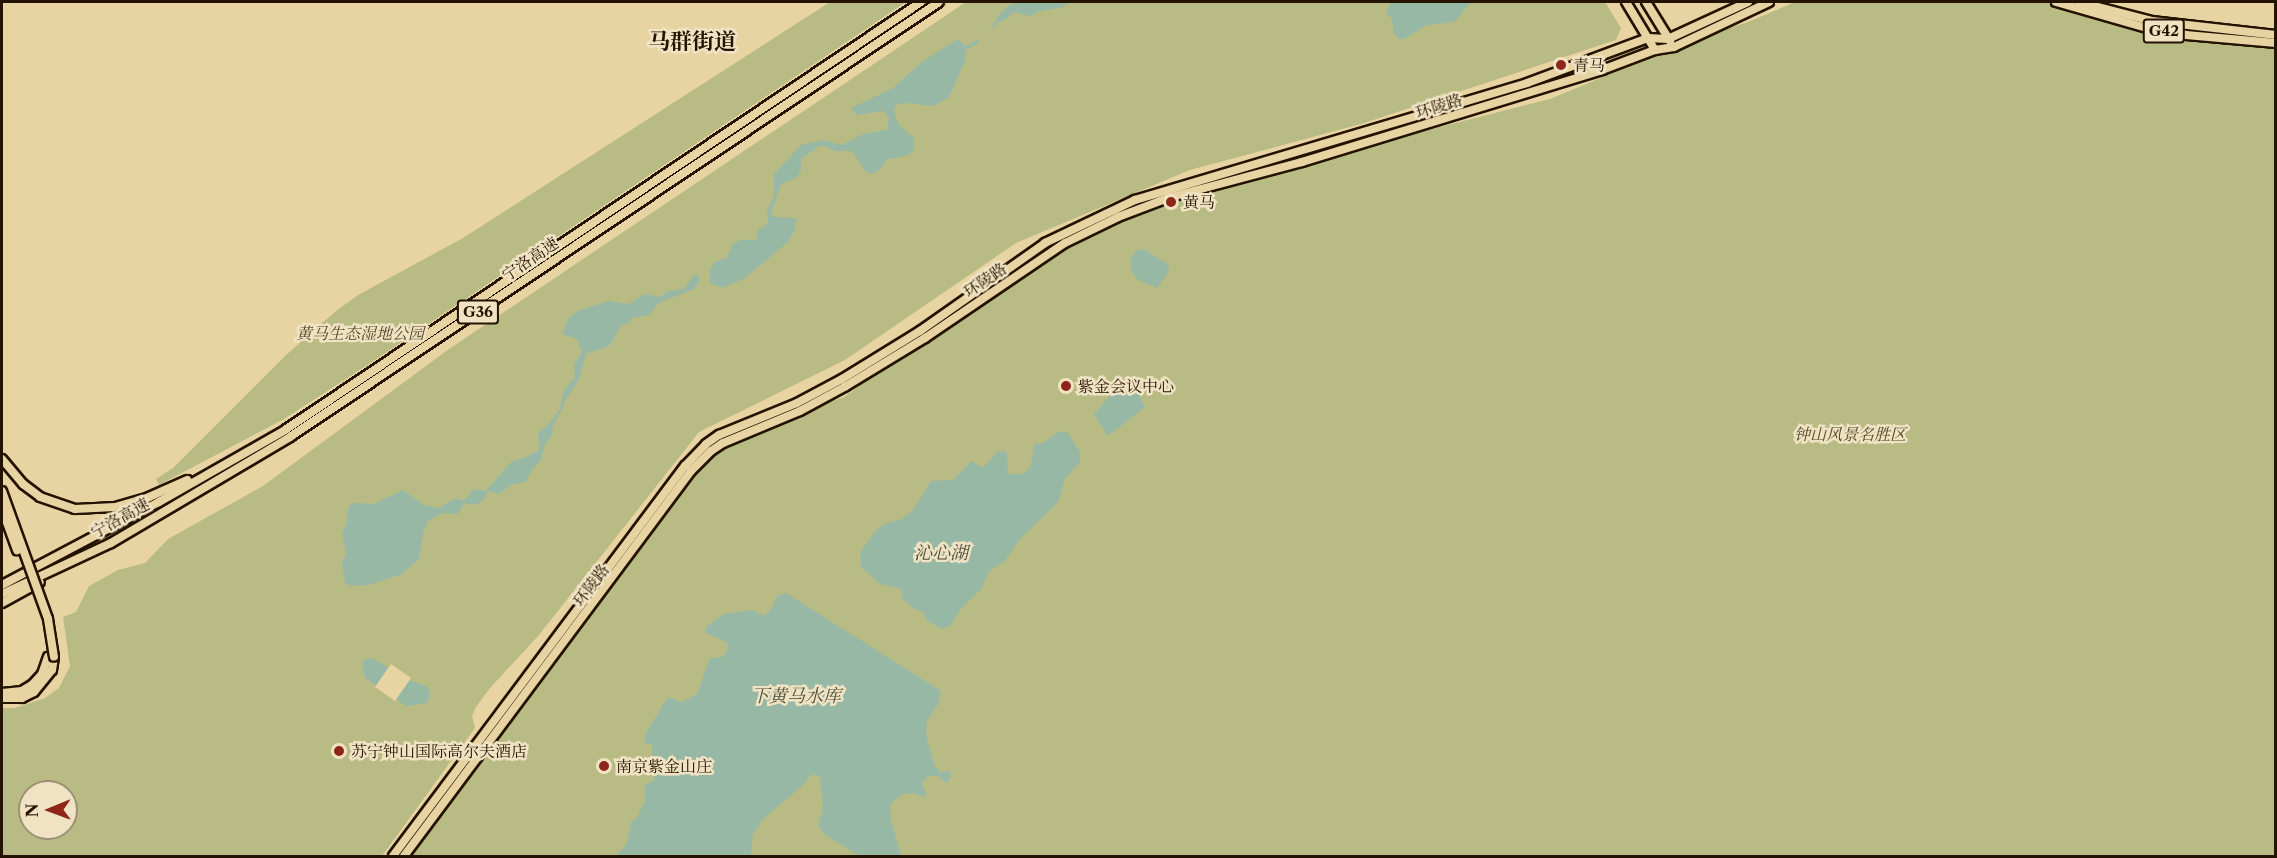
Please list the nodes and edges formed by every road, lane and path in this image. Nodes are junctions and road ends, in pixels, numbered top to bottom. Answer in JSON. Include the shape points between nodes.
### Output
{"nodes":[{"id":1,"x":921,"y":2,"type":"edge"},
{"id":2,"x":939,"y":2,"type":"edge"},
{"id":3,"x":1626,"y":2,"type":"edge"},
{"id":4,"x":1646,"y":2,"type":"edge"},
{"id":5,"x":1748,"y":2,"type":"edge"},
{"id":6,"x":1769,"y":2,"type":"edge"},
{"id":7,"x":2056,"y":2,"type":"edge"},
{"id":8,"x":2079,"y":2,"type":"edge"},
{"id":9,"x":2276,"y":35,"type":"edge"},
{"id":10,"x":1648,"y":38,"type":"junction"},
{"id":11,"x":1668,"y":39,"type":"junction"},
{"id":12,"x":2276,"y":43,"type":"edge"},
{"id":13,"x":1674,"y":47,"type":"junction"},
{"id":14,"x":1655,"y":50,"type":"junction"},
{"id":15,"x":281,"y":431,"type":"junction"},
{"id":16,"x":2,"y":459,"type":"edge"},
{"id":17,"x":2,"y":491,"type":"edge"},
{"id":18,"x":2,"y":508,"type":"edge"},
{"id":19,"x":111,"y":543,"type":"junction"},
{"id":20,"x":2,"y":585,"type":"edge"},
{"id":21,"x":2,"y":594,"type":"edge"},
{"id":22,"x":2,"y":603,"type":"edge"},
{"id":23,"x":51,"y":657,"type":"junction"},
{"id":24,"x":2,"y":693,"type":"edge"},
{"id":25,"x":2,"y":698,"type":"edge"},
{"id":26,"x":393,"y":856,"type":"edge"},
{"id":27,"x":404,"y":856,"type":"edge"}],
"edges":[{"from":1,"to":15,"type":"highway","name":"宁洛高速","number":"G36"},
{"from":2,"to":19,"type":"highway","name":"宁洛高速","number":"G36","via":[[290,437]]},
{"from":3,"to":10,"type":"main road"},
{"from":4,"to":11,"type":"main road"},
{"from":5,"to":11,"type":"main road","name":"环陵路"},
{"from":6,"to":13,"type":"main road","name":"环陵路"},
{"from":7,"to":12,"type":"highway","number":"G42","via":[[2150,29]]},
{"from":8,"to":9,"type":"highway","number":"G42","via":[[2152,21]]},
{"from":10,"to":11,"type":"main road","name":"环陵路"},
{"from":10,"to":14,"type":"main road"},
{"from":10,"to":26,"type":"main road","name":"环陵路","via":[[1582,65],[1135,200],[1045,243],[920,331],[842,378],[797,403],[719,435],[684,466]]},
{"from":11,"to":13,"type":"main road"},
{"from":13,"to":14,"type":"main road","name":"环陵路"},
{"from":14,"to":27,"type":"main road","name":"环陵路","via":[[1592,74],[1302,162],[1171,197],[1118,217],[1065,243],[925,338],[846,386],[800,411],[723,443],[691,471]]},
{"from":15,"to":16,"type":"highway","via":[[181,483],[115,507],[75,509],[40,497]]},
{"from":15,"to":20,"type":"highway","name":"宁洛高速","number":"G36","via":[[159,502]]},
{"from":17,"to":23,"type":"highway","bridge":true,"via":[[48,619]]},
{"from":18,"to":23,"type":"highway","bridge":true,"via":[[43,620]]},
{"from":19,"to":21,"type":"highway","name":"宁洛高速","number":"G36"},
{"from":19,"to":22,"type":"highway"},
{"from":23,"to":24,"type":"highway","via":[[33,684],[22,692]]},
{"from":23,"to":25,"type":"highway","via":[[52,670],[34,692],[22,698]]}]}
